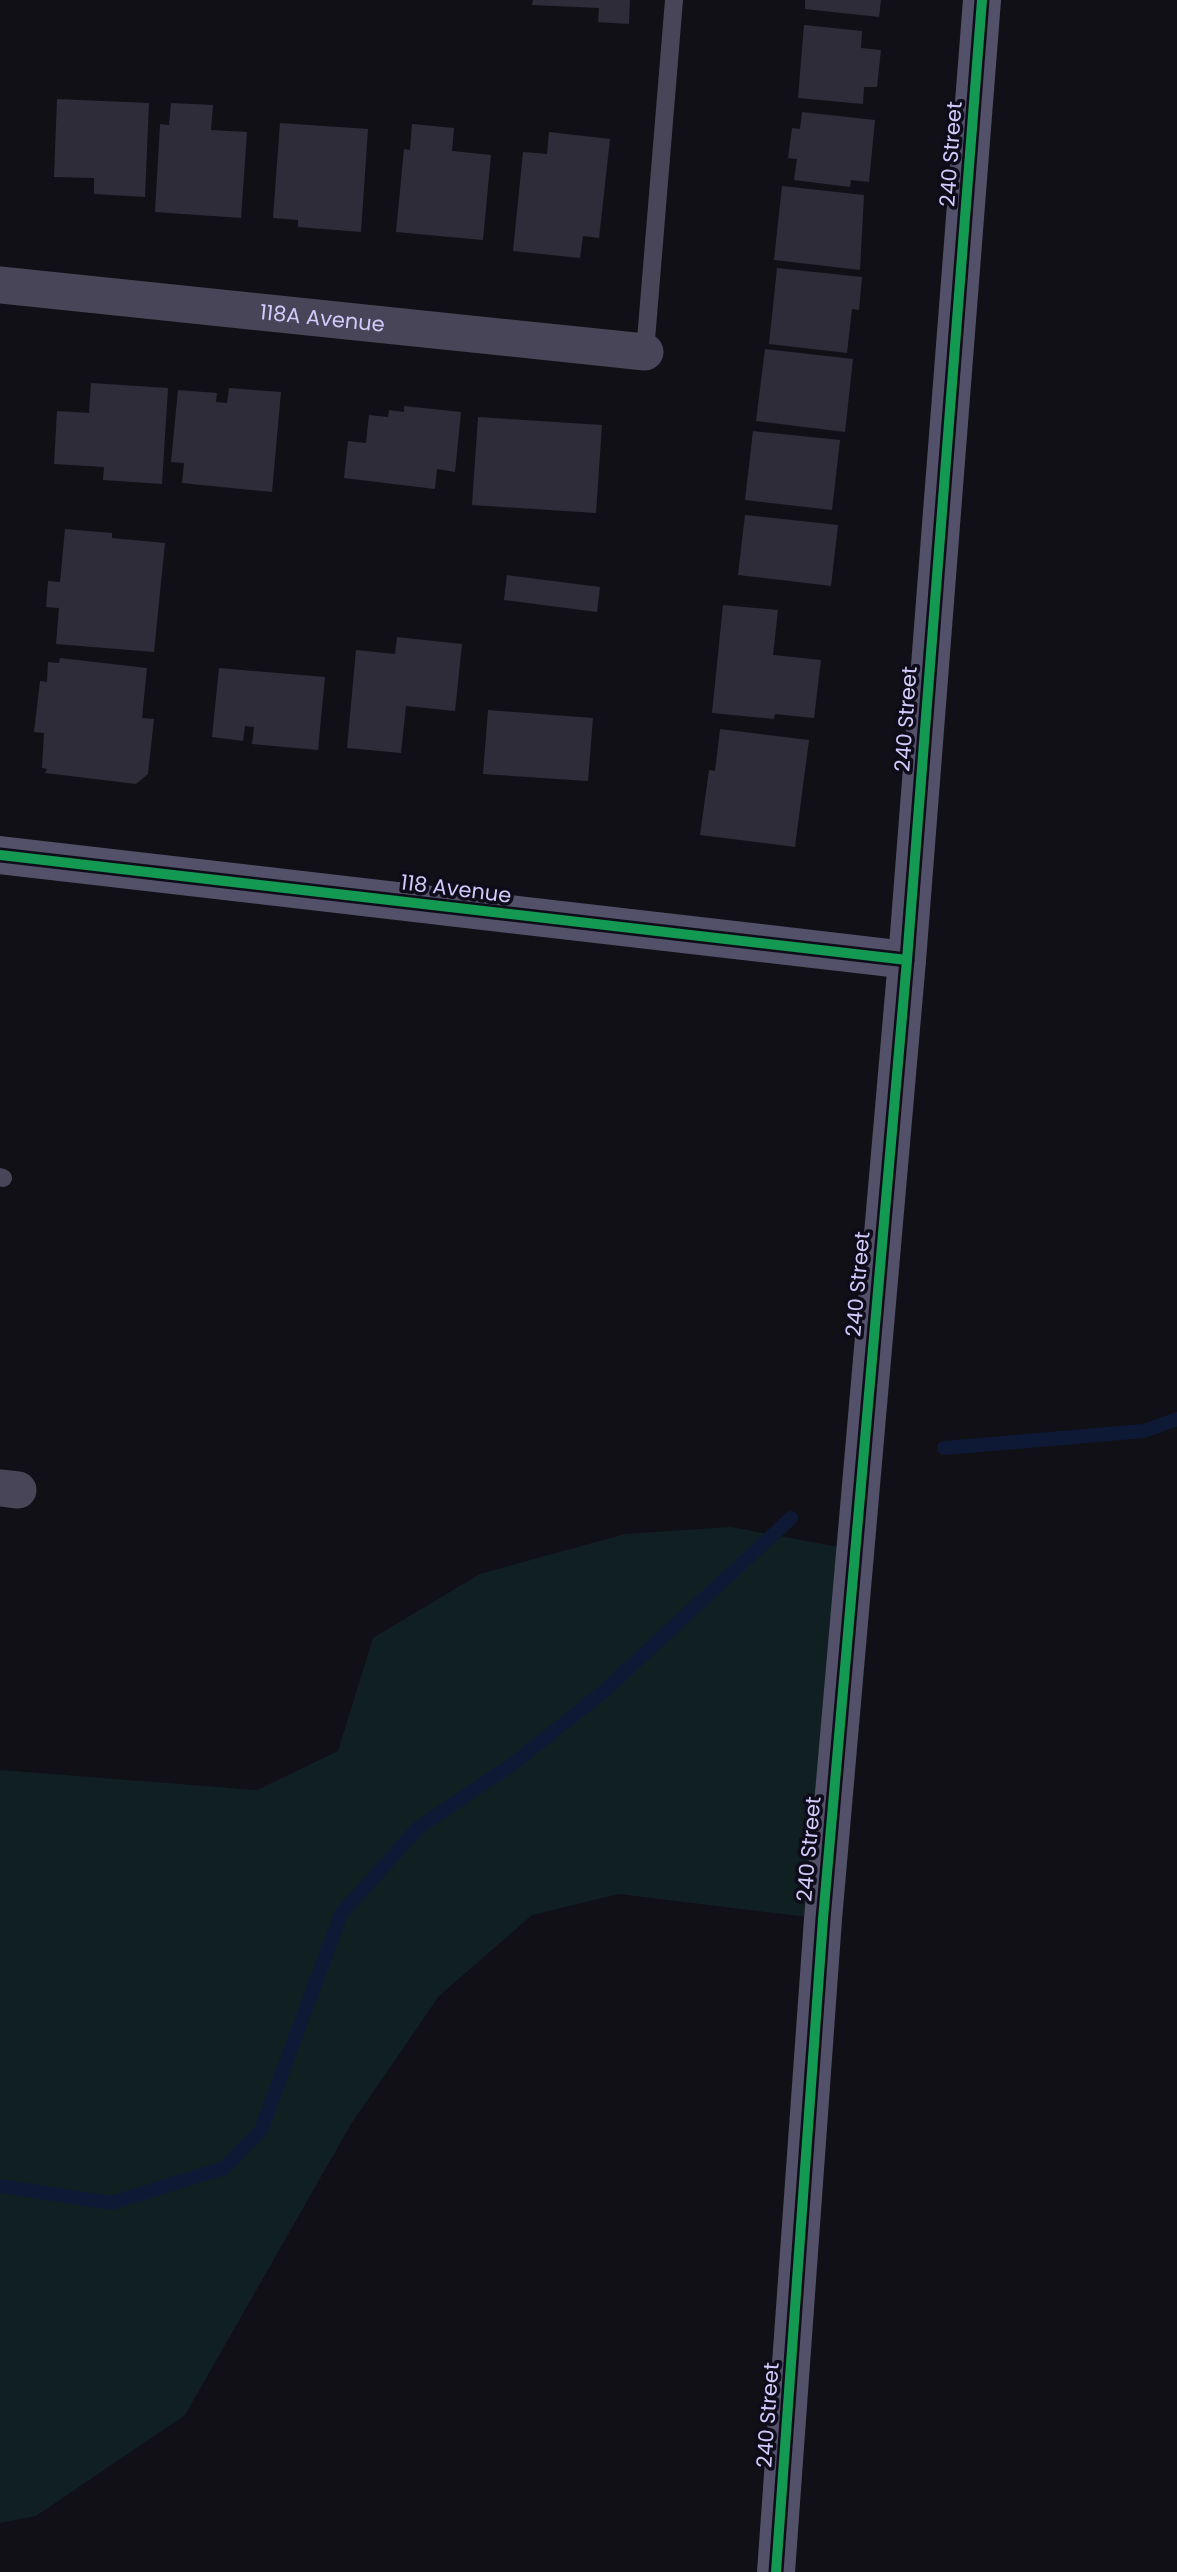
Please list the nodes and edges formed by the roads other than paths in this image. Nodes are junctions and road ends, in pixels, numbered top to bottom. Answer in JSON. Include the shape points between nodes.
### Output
{"nodes":[{"id":1,"x":674,"y":0,"type":"edge"},
{"id":2,"x":982,"y":0,"type":"edge"},
{"id":3,"x":0,"y":285,"type":"edge"},
{"id":4,"x":645,"y":352,"type":"joint"},
{"id":5,"x":0,"y":855,"type":"edge"},
{"id":6,"x":907,"y":961,"type":"junction"},
{"id":7,"x":776,"y":2572,"type":"edge"}],
"edges":[{"from":1,"to":4,"type":"lane"},
{"from":2,"to":6,"type":"main road","name":"240 Street"},
{"from":3,"to":4,"type":"street","name":"118A Avenue"},
{"from":5,"to":6,"type":"main road","name":"118 Avenue"},
{"from":6,"to":7,"type":"main road","name":"240 Street","via":[[824,1905]]}]}
